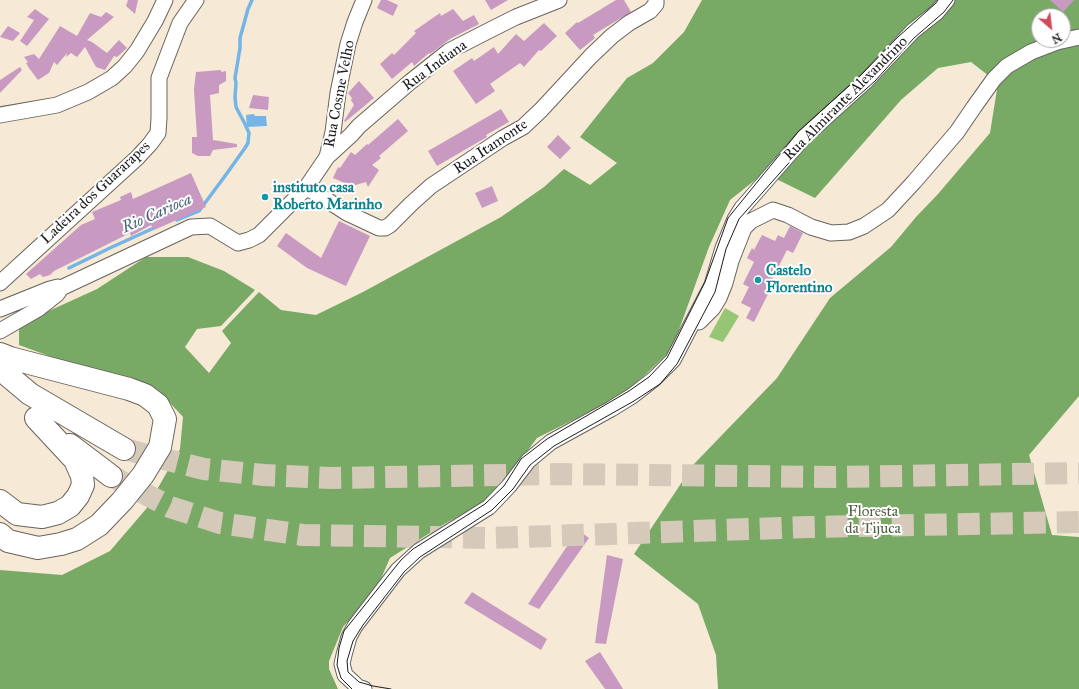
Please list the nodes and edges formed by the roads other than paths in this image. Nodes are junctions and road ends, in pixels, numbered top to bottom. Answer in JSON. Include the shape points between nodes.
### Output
{"nodes":[{"id":1,"x":165,"y":0,"type":"edge"},
{"id":2,"x":196,"y":0,"type":"edge"},
{"id":3,"x":364,"y":0,"type":"edge"},
{"id":4,"x":559,"y":0,"type":"edge"},
{"id":5,"x":656,"y":0,"type":"edge"},
{"id":6,"x":947,"y":0,"type":"edge"},
{"id":7,"x":1079,"y":37,"type":"edge"},
{"id":8,"x":0,"y":115,"type":"edge"},
{"id":9,"x":327,"y":157,"type":"junction"},
{"id":10,"x":306,"y":188,"type":"junction"},
{"id":11,"x":0,"y":283,"type":"edge"},
{"id":12,"x":61,"y":288,"type":"junction"},
{"id":13,"x":0,"y":309,"type":"edge"},
{"id":14,"x":0,"y":312,"type":"edge"},
{"id":15,"x":3,"y":329,"type":"edge"},
{"id":16,"x":684,"y":340,"type":"junction"},
{"id":17,"x":2,"y":363,"type":"edge"},
{"id":18,"x":0,"y":386,"type":"edge"},
{"id":19,"x":36,"y":418,"type":"junction"},
{"id":20,"x":124,"y":449,"type":"tunnel mouth"},
{"id":21,"x":111,"y":476,"type":"tunnel mouth"},
{"id":22,"x":0,"y":500,"type":"edge"},
{"id":23,"x":0,"y":534,"type":"edge"},
{"id":24,"x":364,"y":689,"type":"edge"}],
"edges":[{"from":1,"to":8,"type":"street","via":[[137,51],[112,78],[57,105]]},
{"from":2,"to":11,"type":"street","name":"Ladeira dos Guararapes","via":[[180,23],[159,78],[158,133],[137,158]]},
{"from":3,"to":9,"type":"street","name":"Rua Cosme Velho","via":[[348,44]]},
{"from":4,"to":9,"type":"street","name":"Rua Indiana","via":[[516,17],[450,52],[410,82]]},
{"from":5,"to":10,"type":"street","name":"Rua Itamonte","via":[[650,11],[629,23],[591,56],[523,127],[431,186],[385,228],[379,228],[347,213]]},
{"from":6,"to":16,"type":"street","name":"Rua Almirante Alexandrino","via":[[937,12],[913,31],[871,76],[805,136],[742,208],[723,248],[712,285]]},
{"from":7,"to":16,"type":"street","via":[[1030,52],[1007,66],[994,79],[957,132],[914,182],[888,210],[864,226],[849,232],[832,233],[811,227],[773,210],[750,221],[744,228],[719,298]]},
{"from":9,"to":10,"type":"street","name":"Rua Cosme Velho"},
{"from":10,"to":12,"type":"street","name":"Rua Cosme Velho","via":[[259,235],[249,240],[238,243],[210,226],[191,227]]},
{"from":12,"to":13,"type":"street","name":"Rua Cosme Velho","via":[[50,289]]},
{"from":12,"to":15,"type":"street","name":"Rua Cosme Velho","via":[[38,309]]},
{"from":14,"to":15,"type":"street","via":[[4,319]]},
{"from":16,"to":24,"type":"street","name":"Rua Almirante Alexandrino","via":[[672,360],[654,379],[611,409],[551,442],[528,461],[489,507],[419,551],[398,570],[349,637],[342,664],[344,676]]},
{"from":17,"to":20,"type":"highway","via":[[30,394]]},
{"from":17,"to":23,"type":"highway","via":[[129,389],[145,395],[158,405],[164,419],[160,447],[143,475],[98,525],[77,539],[38,548],[8,541]]},
{"from":18,"to":19,"type":"highway"},
{"from":19,"to":21,"type":"highway"},
{"from":19,"to":22,"type":"highway","via":[[74,460],[82,476],[83,485],[70,506],[58,513],[42,517],[18,514]]}]}
